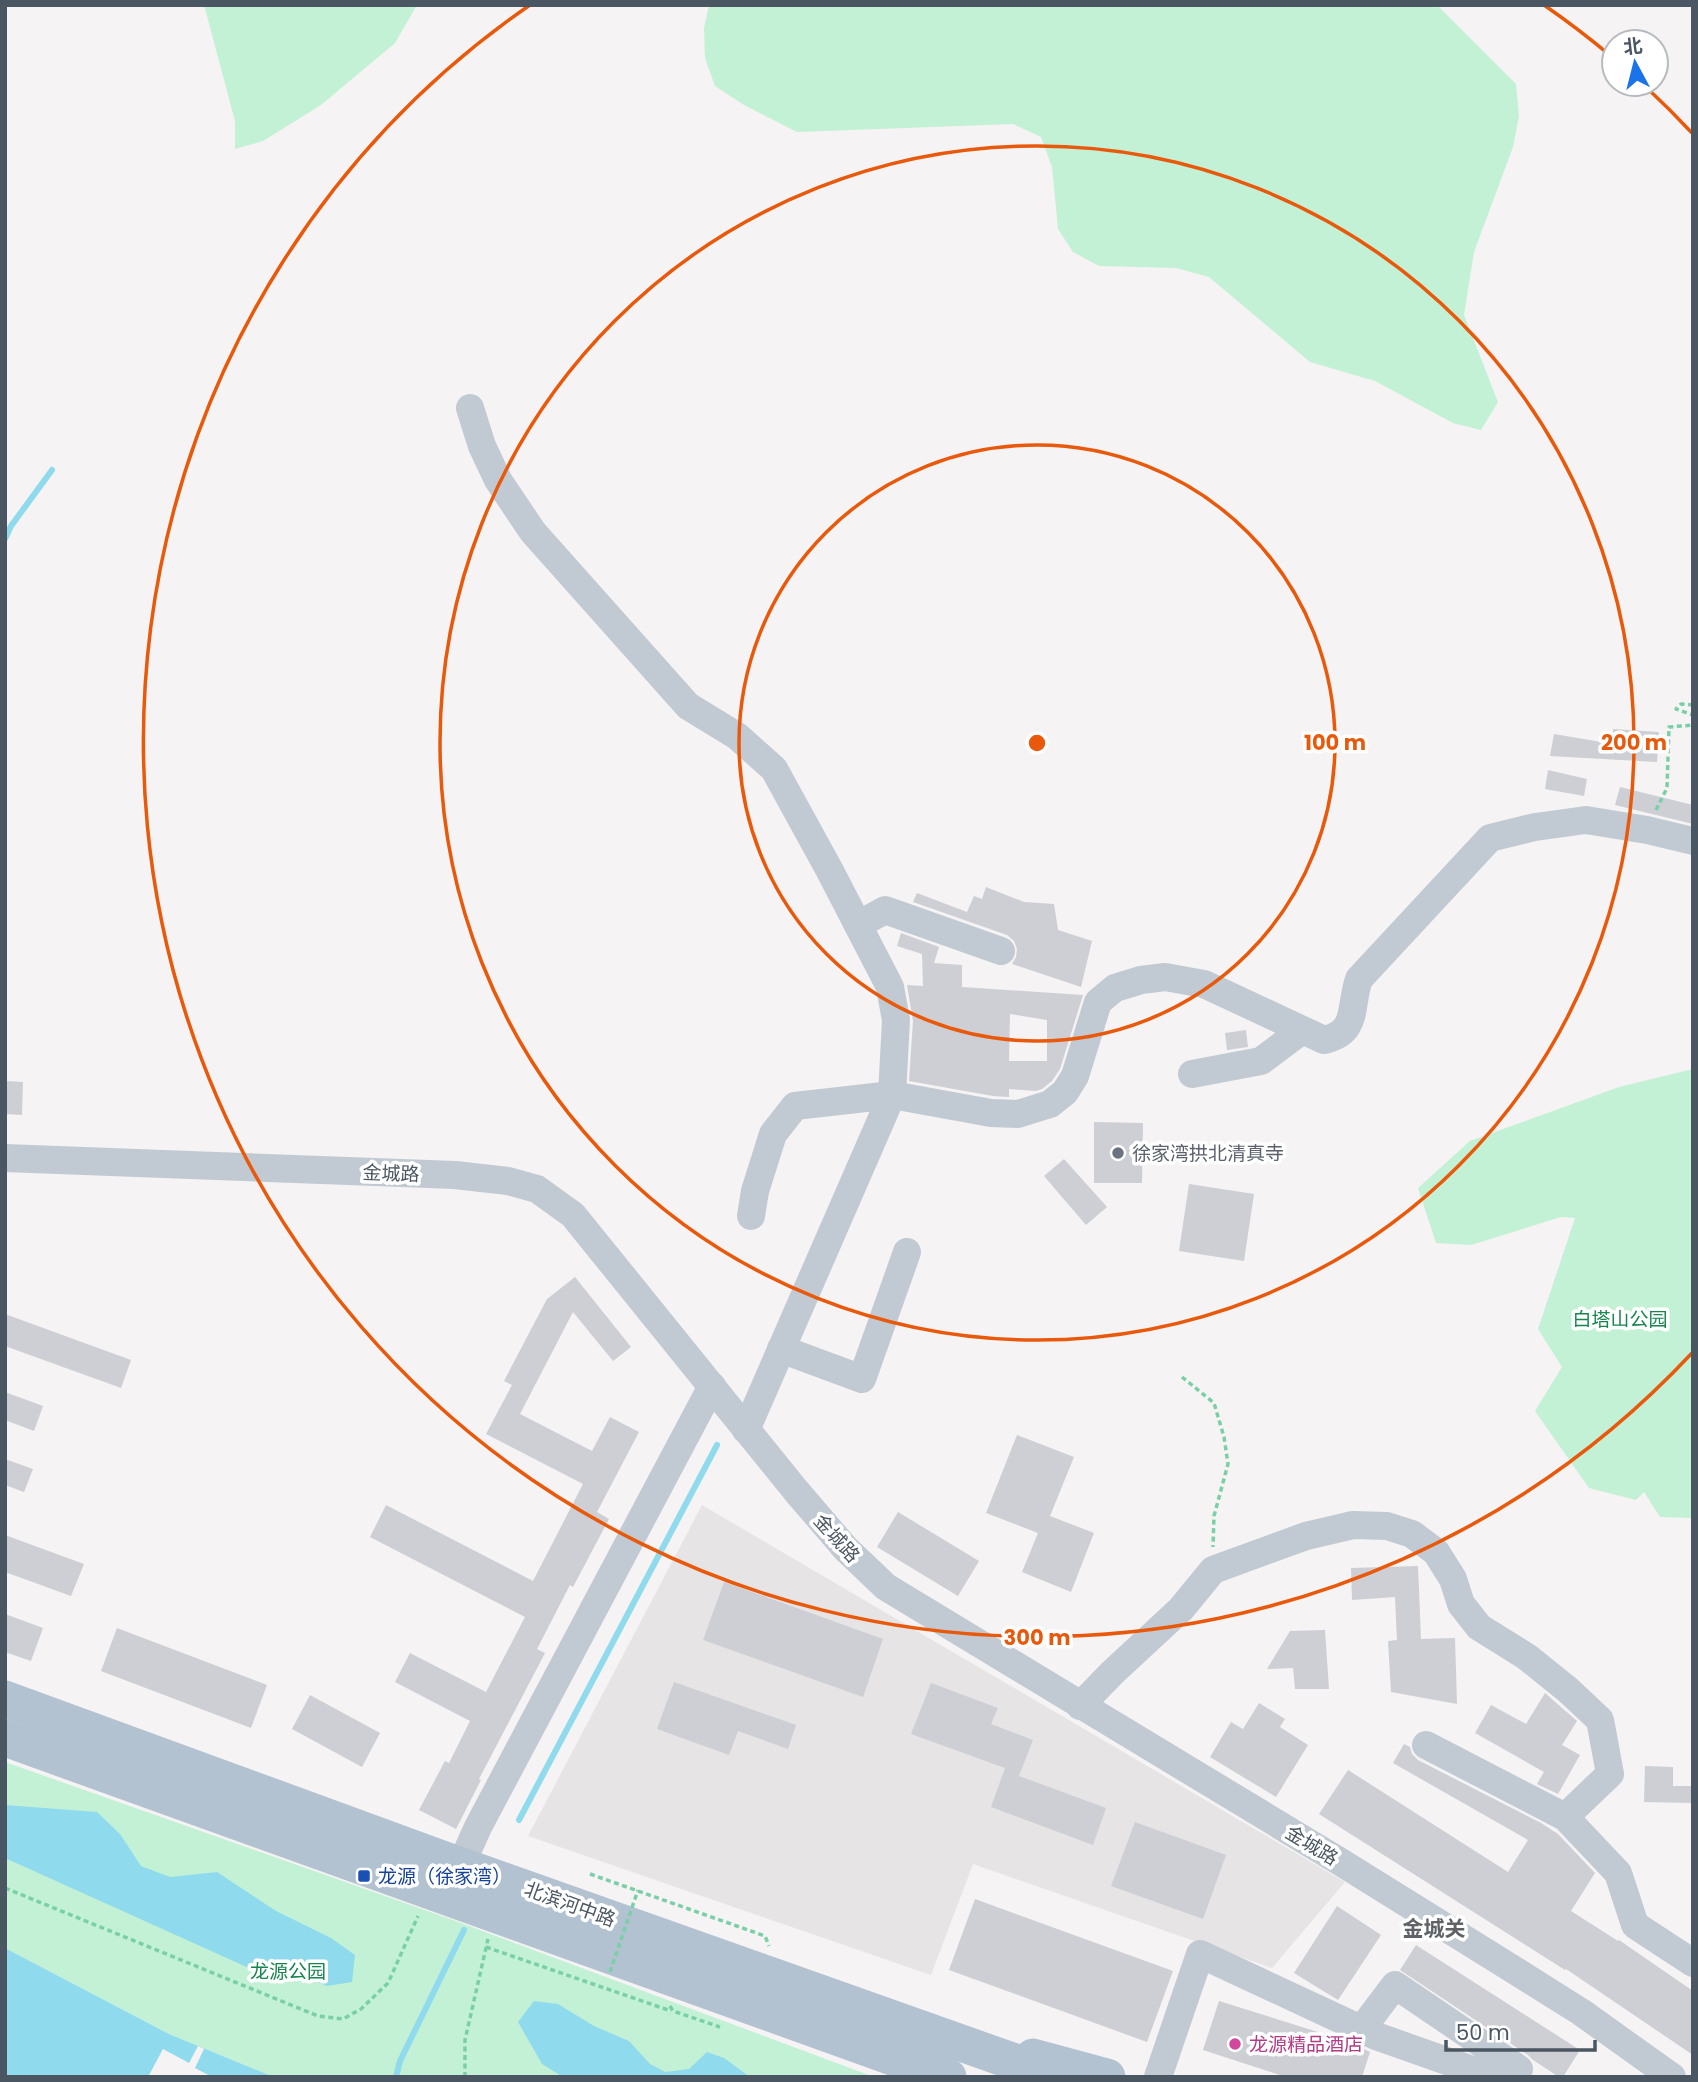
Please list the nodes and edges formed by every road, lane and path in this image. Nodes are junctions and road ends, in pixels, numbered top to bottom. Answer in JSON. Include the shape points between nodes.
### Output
{"nodes":[{"id":1,"x":470,"y":408,"type":"dead end"},
{"id":2,"x":1693,"y":705,"type":"edge"},
{"id":3,"x":1693,"y":715,"type":"edge"},
{"id":4,"x":1693,"y":725,"type":"edge"},
{"id":5,"x":1647,"y":830,"type":"junction"},
{"id":6,"x":1693,"y":841,"type":"edge"},
{"id":7,"x":858,"y":925,"type":"junction"},
{"id":8,"x":1001,"y":951,"type":"dead end"},
{"id":9,"x":1301,"y":1031,"type":"junction"},
{"id":10,"x":1192,"y":1074,"type":"dead end"},
{"id":11,"x":892,"y":1095,"type":"junction"},
{"id":12,"x":5,"y":1158,"type":"edge"},
{"id":13,"x":751,"y":1216,"type":"dead end"},
{"id":14,"x":907,"y":1252,"type":"dead end"},
{"id":15,"x":781,"y":1349,"type":"junction"},
{"id":16,"x":1182,"y":1377,"type":"dead end"},
{"id":17,"x":712,"y":1386,"type":"junction"},
{"id":18,"x":746,"y":1430,"type":"junction"},
{"id":19,"x":1213,"y":1570,"type":"junction"},
{"id":20,"x":5,"y":1699,"type":"edge"},
{"id":21,"x":1080,"y":1706,"type":"junction"},
{"id":22,"x":5,"y":1738,"type":"edge"},
{"id":23,"x":1426,"y":1745,"type":"dead end"},
{"id":24,"x":1565,"y":1817,"type":"junction"},
{"id":25,"x":461,"y":1865,"type":"junction"},
{"id":26,"x":590,"y":1874,"type":"dead end"},
{"id":27,"x":5,"y":1888,"type":"edge"},
{"id":28,"x":429,"y":1890,"type":"junction"},
{"id":29,"x":638,"y":1890,"type":"junction"},
{"id":30,"x":490,"y":1930,"type":"junction"},
{"id":31,"x":765,"y":1936,"type":"dead end"},
{"id":32,"x":1693,"y":1963,"type":"edge"},
{"id":33,"x":610,"y":1972,"type":"dead end"},
{"id":34,"x":673,"y":2011,"type":"dead end"},
{"id":35,"x":893,"y":2020,"type":"junction"},
{"id":36,"x":1361,"y":2030,"type":"junction"},
{"id":37,"x":465,"y":2077,"type":"edge"},
{"id":38,"x":948,"y":2077,"type":"edge"},
{"id":39,"x":1057,"y":2077,"type":"edge"},
{"id":40,"x":1107,"y":2077,"type":"edge"},
{"id":41,"x":1158,"y":2077,"type":"edge"},
{"id":42,"x":1492,"y":2077,"type":"edge"},
{"id":43,"x":1514,"y":2077,"type":"edge"},
{"id":44,"x":1672,"y":2077,"type":"edge"}],
"edges":[{"from":1,"to":7,"type":"street","via":[[498,480],[533,532],[688,706],[737,736],[774,769]]},
{"from":2,"to":3,"type":"path","via":[[1681,704],[1676,709]]},
{"from":4,"to":5,"type":"path","via":[[1669,727],[1667,788]]},
{"from":5,"to":6,"type":"street"},
{"from":5,"to":9,"type":"street","via":[[1586,820],[1490,838],[1359,979],[1348,1029],[1324,1040]]},
{"from":7,"to":8,"type":"street","via":[[885,910]]},
{"from":7,"to":11,"type":"street","via":[[890,987],[896,1020]]},
{"from":9,"to":10,"type":"street","via":[[1261,1061]]},
{"from":9,"to":11,"type":"street","via":[[1204,985],[1165,977],[1141,980],[1115,988],[1098,1002],[1075,1076],[1050,1104],[1018,1114],[991,1114]]},
{"from":11,"to":13,"type":"street","via":[[795,1106],[774,1133]]},
{"from":11,"to":15,"type":"street"},
{"from":12,"to":17,"type":"street","name":"金城路","via":[[455,1175],[537,1189],[580,1223]]},
{"from":14,"to":15,"type":"street","via":[[862,1379]]},
{"from":15,"to":18,"type":"street"},
{"from":16,"to":19,"type":"path","via":[[1214,1404],[1224,1437],[1228,1464],[1213,1516]]},
{"from":17,"to":18,"type":"street","name":"金城路"},
{"from":17,"to":25,"type":"street"},
{"from":18,"to":21,"type":"street","name":"金城路","via":[[846,1549],[886,1587]]},
{"from":19,"to":21,"type":"street","via":[[1181,1609]]},
{"from":19,"to":24,"type":"street","via":[[1306,1536],[1353,1525],[1387,1526],[1412,1534],[1436,1552],[1453,1579],[1461,1604],[1479,1627],[1527,1657],[1600,1720],[1610,1774]]},
{"from":20,"to":25,"type":"main road","name":"北滨河中路"},
{"from":21,"to":44,"type":"street","name":"金城路","via":[[1519,1973]]},
{"from":22,"to":28,"type":"main road","name":"北滨河中路"},
{"from":23,"to":24,"type":"street"},
{"from":24,"to":32,"type":"street","via":[[1618,1873],[1635,1925]]},
{"from":25,"to":35,"type":"main road","name":"北滨河中路"},
{"from":26,"to":29,"type":"path"},
{"from":27,"to":28,"type":"path","via":[[318,2016],[343,2019],[360,2010],[388,1983]]},
{"from":28,"to":30,"type":"main road","name":"北滨河中路"},
{"from":29,"to":31,"type":"path"},
{"from":29,"to":33,"type":"path","bridge":true},
{"from":30,"to":34,"type":"path"},
{"from":30,"to":37,"type":"path","via":[[465,2040]]},
{"from":30,"to":38,"type":"main road","name":"北滨河中路"},
{"from":35,"to":39,"type":"main road","name":"北滨河中路"},
{"from":35,"to":40,"type":"main road"},
{"from":36,"to":41,"type":"street","via":[[1200,1954]]},
{"from":36,"to":42,"type":"street"},
{"from":36,"to":43,"type":"street","via":[[1395,1985],[1518,2070]]}]}
